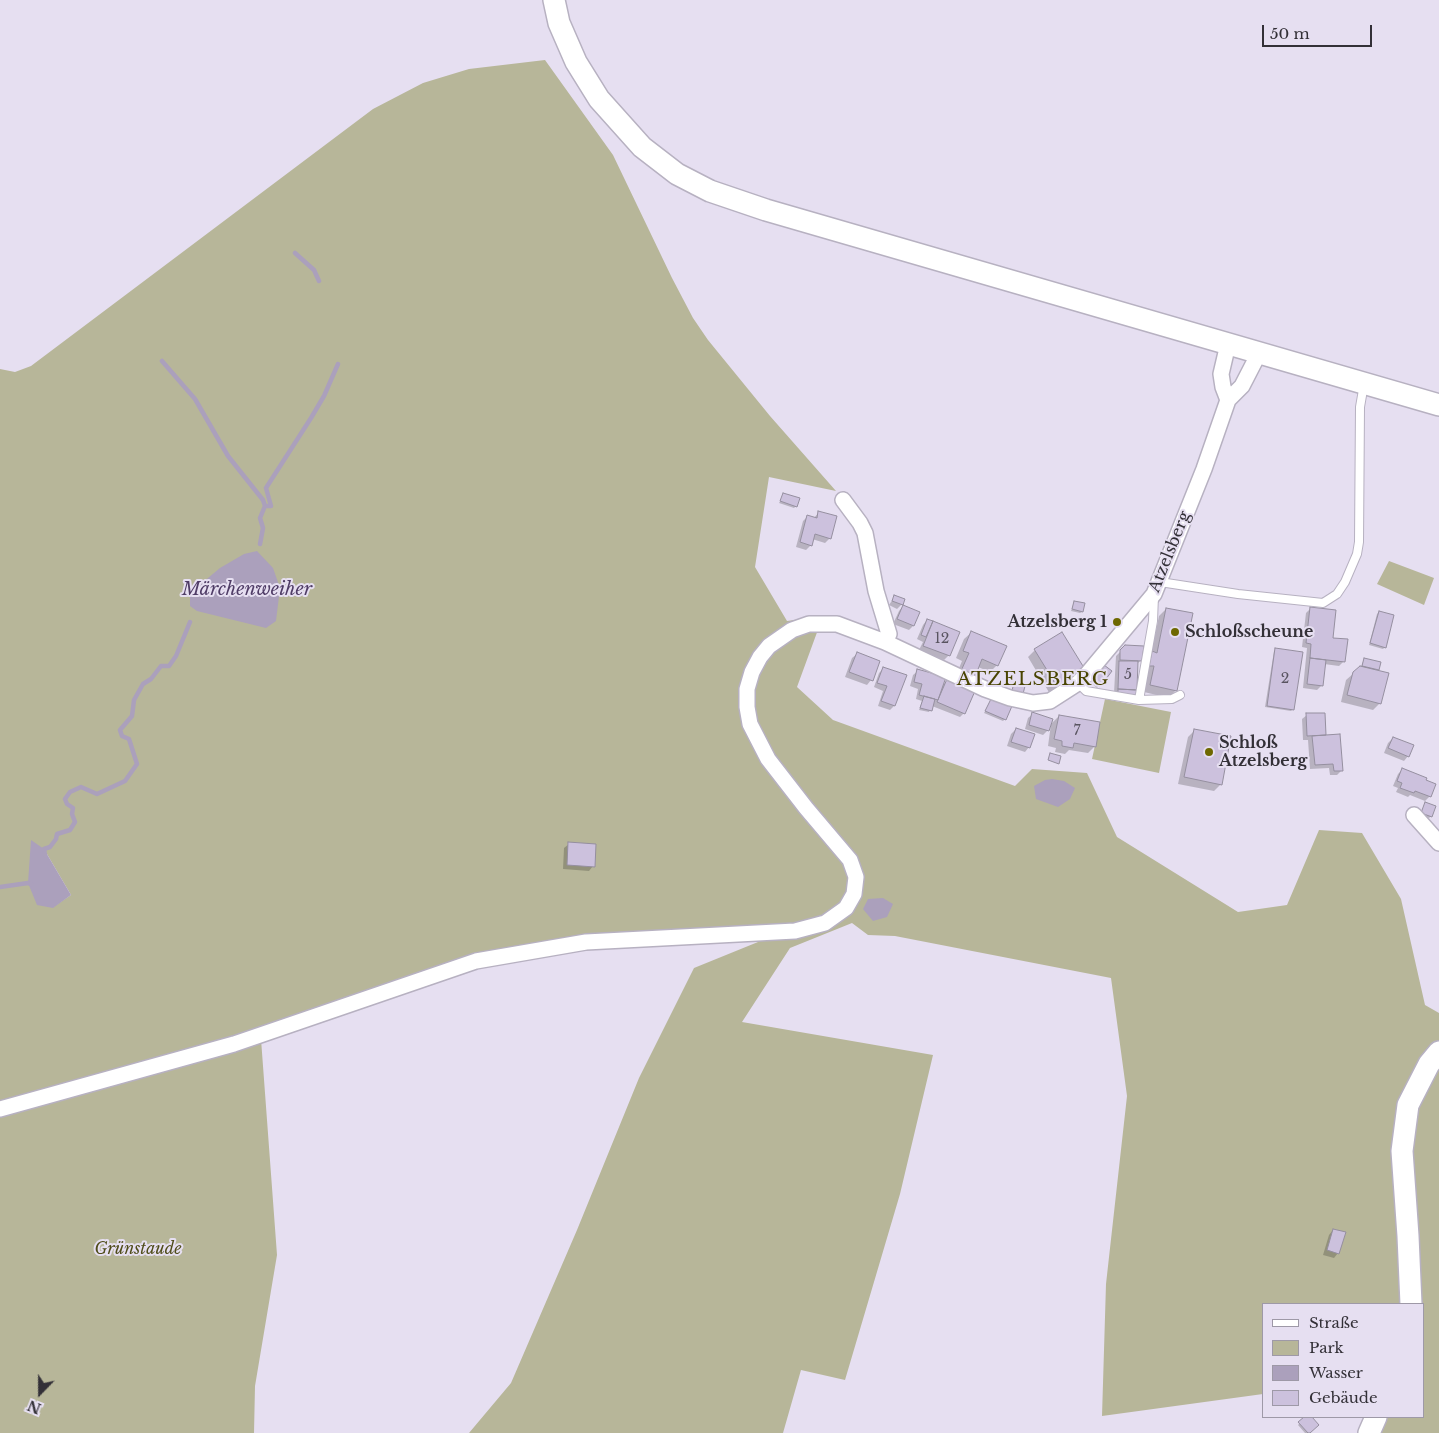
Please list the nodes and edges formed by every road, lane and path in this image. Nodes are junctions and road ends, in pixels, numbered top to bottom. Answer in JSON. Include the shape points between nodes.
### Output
{"nodes":[{"id":1,"x":554,"y":0,"type":"edge"},
{"id":2,"x":1228,"y":344,"type":"junction"},
{"id":3,"x":1258,"y":353,"type":"junction"},
{"id":4,"x":1364,"y":382,"type":"junction"},
{"id":5,"x":1228,"y":400,"type":"junction"},
{"id":6,"x":1439,"y":405,"type":"edge"},
{"id":7,"x":843,"y":500,"type":"dead end"},
{"id":8,"x":1158,"y":588,"type":"junction"},
{"id":9,"x":886,"y":642,"type":"junction"},
{"id":10,"x":1078,"y":683,"type":"junction"},
{"id":11,"x":1180,"y":695,"type":"dead end"},
{"id":12,"x":1138,"y":700,"type":"junction"},
{"id":13,"x":1414,"y":815,"type":"dead end"},
{"id":14,"x":1439,"y":842,"type":"edge"},
{"id":15,"x":1439,"y":1052,"type":"edge"},
{"id":16,"x":0,"y":1109,"type":"edge"},
{"id":17,"x":1411,"y":1303,"type":"edge"},
{"id":18,"x":1376,"y":1418,"type":"edge"},
{"id":19,"x":1369,"y":1433,"type":"edge"}],
"edges":[{"from":1,"to":2,"type":"street","via":[[559,23],[576,62],[599,99],[642,147],[677,174],[710,191]]},
{"from":2,"to":3,"type":"street"},
{"from":2,"to":5,"type":"street","via":[[1221,374]]},
{"from":3,"to":4,"type":"street"},
{"from":3,"to":5,"type":"street","name":"Atzelsberg","via":[[1242,386]]},
{"from":4,"to":6,"type":"street"},
{"from":4,"to":8,"type":"lane","via":[[1360,407],[1359,542],[1357,554],[1337,594],[1323,603]]},
{"from":5,"to":8,"type":"street","name":"Atzelsberg"},
{"from":7,"to":9,"type":"street","via":[[864,533],[888,634]]},
{"from":8,"to":10,"type":"street","name":"Atzelsberg","via":[[1132,623]]},
{"from":8,"to":12,"type":"lane"},
{"from":9,"to":10,"type":"street","name":"Atzelsberg","via":[[985,689],[1033,703],[1050,701]]},
{"from":9,"to":16,"type":"street","name":"Atzelsberg","via":[[837,624],[809,624],[792,630],[769,646],[752,672],[747,689],[750,724],[768,759],[850,860],[856,877],[854,894],[846,908],[825,923],[795,931],[586,942],[476,961],[234,1044]]},
{"from":10,"to":12,"type":"lane","via":[[1086,691]]},
{"from":11,"to":12,"type":"lane","via":[[1172,699]]},
{"from":13,"to":14,"type":"street"},
{"from":15,"to":17,"type":"street","via":[[1429,1064],[1408,1105],[1402,1151]]},
{"from":18,"to":19,"type":"street"}]}
